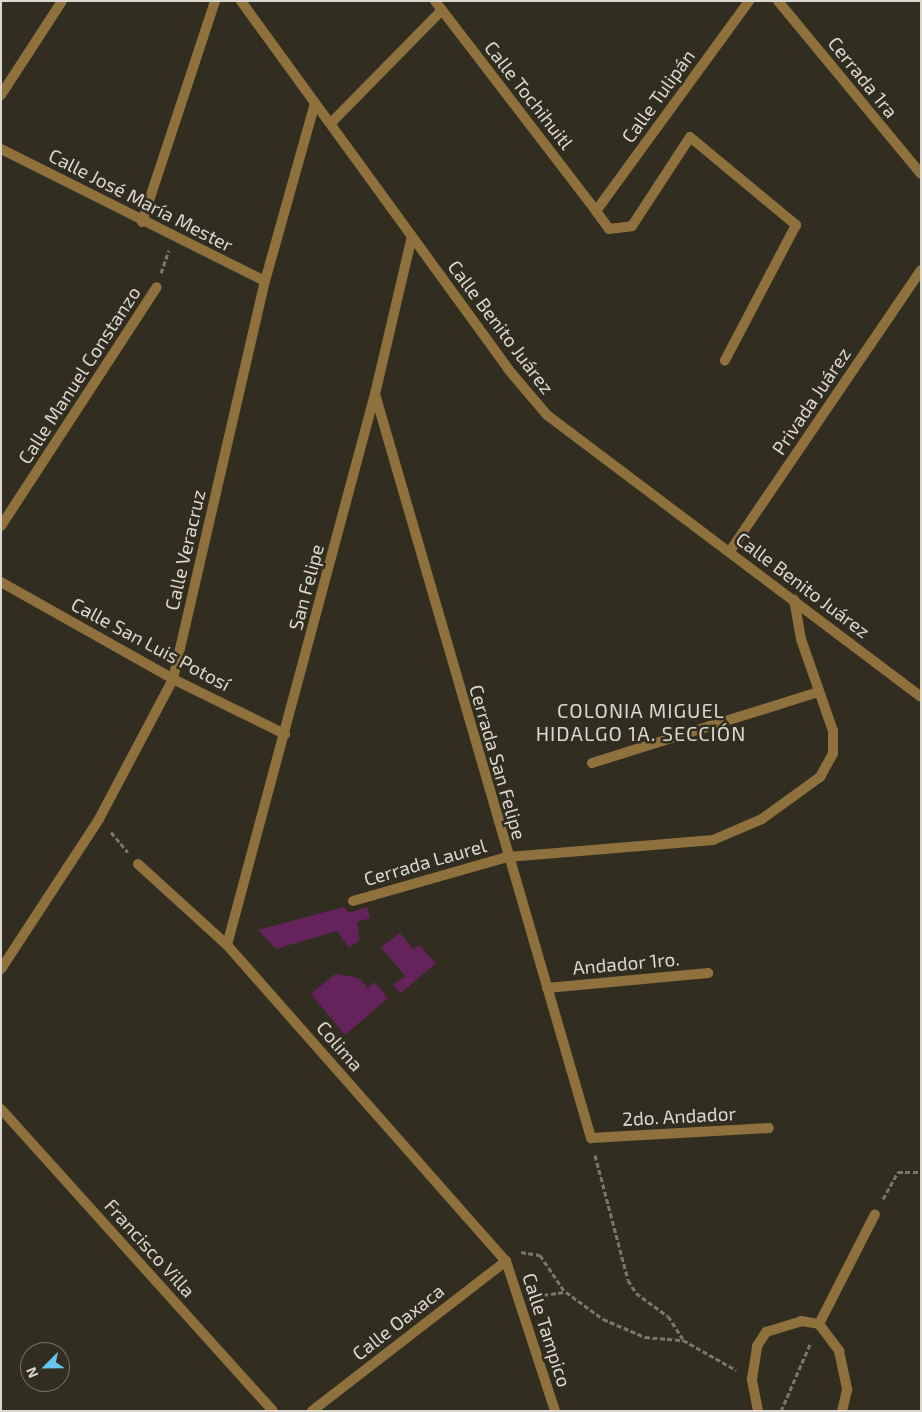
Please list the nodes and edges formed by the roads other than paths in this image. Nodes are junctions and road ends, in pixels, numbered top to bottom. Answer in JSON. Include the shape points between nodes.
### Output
{"nodes":[{"id":1,"x":62,"y":1,"type":"edge"},
{"id":2,"x":215,"y":1,"type":"edge"},
{"id":3,"x":241,"y":1,"type":"edge"},
{"id":4,"x":435,"y":1,"type":"edge"},
{"id":5,"x":749,"y":1,"type":"edge"},
{"id":6,"x":778,"y":1,"type":"edge"},
{"id":7,"x":442,"y":10,"type":"junction"},
{"id":8,"x":1,"y":95,"type":"edge"},
{"id":9,"x":315,"y":103,"type":"junction"},
{"id":10,"x":331,"y":123,"type":"junction"},
{"id":11,"x":1,"y":149,"type":"edge"},
{"id":12,"x":921,"y":174,"type":"edge"},
{"id":13,"x":596,"y":211,"type":"junction"},
{"id":14,"x":142,"y":222,"type":"junction"},
{"id":15,"x":412,"y":236,"type":"junction"},
{"id":16,"x":921,"y":270,"type":"edge"},
{"id":17,"x":265,"y":281,"type":"junction"},
{"id":18,"x":157,"y":287,"type":"road end"},
{"id":19,"x":725,"y":360,"type":"dead end"},
{"id":20,"x":375,"y":394,"type":"junction"},
{"id":21,"x":1,"y":526,"type":"edge"},
{"id":22,"x":730,"y":551,"type":"junction"},
{"id":23,"x":1,"y":582,"type":"edge"},
{"id":24,"x":794,"y":600,"type":"junction"},
{"id":25,"x":173,"y":679,"type":"junction"},
{"id":26,"x":819,"y":692,"type":"junction"},
{"id":27,"x":921,"y":697,"type":"edge"},
{"id":28,"x":285,"y":734,"type":"junction"},
{"id":29,"x":592,"y":763,"type":"dead end"},
{"id":30,"x":507,"y":857,"type":"junction"},
{"id":31,"x":138,"y":864,"type":"road end"},
{"id":32,"x":353,"y":901,"type":"dead end"},
{"id":33,"x":227,"y":945,"type":"junction"},
{"id":34,"x":1,"y":969,"type":"edge"},
{"id":35,"x":708,"y":973,"type":"dead end"},
{"id":36,"x":547,"y":988,"type":"junction"},
{"id":37,"x":1,"y":1108,"type":"edge"},
{"id":38,"x":769,"y":1128,"type":"dead end"},
{"id":39,"x":591,"y":1138,"type":"joint"},
{"id":40,"x":875,"y":1214,"type":"road end"},
{"id":41,"x":506,"y":1261,"type":"junction"},
{"id":42,"x":819,"y":1324,"type":"junction"},
{"id":43,"x":273,"y":1411,"type":"edge"},
{"id":44,"x":312,"y":1411,"type":"edge"},
{"id":45,"x":555,"y":1411,"type":"edge"},
{"id":46,"x":758,"y":1411,"type":"edge"},
{"id":47,"x":842,"y":1411,"type":"edge"}],
"edges":[{"from":1,"to":8,"type":"street"},
{"from":2,"to":14,"type":"street"},
{"from":3,"to":9,"type":"street","name":"Calle Benito Juárez"},
{"from":4,"to":7,"type":"street","name":"Calle Tochihuitl"},
{"from":5,"to":13,"type":"street","name":"Calle Tulipán"},
{"from":6,"to":12,"type":"street","name":"Cerrada 1ra"},
{"from":7,"to":10,"type":"street"},
{"from":7,"to":13,"type":"street","name":"Calle Tochihuitl"},
{"from":9,"to":10,"type":"street","name":"Calle Benito Juárez"},
{"from":9,"to":17,"type":"street","name":"Calle Veracruz"},
{"from":10,"to":15,"type":"street","name":"Calle Benito Juárez"},
{"from":11,"to":14,"type":"street","name":"Calle José María Mester"},
{"from":13,"to":19,"type":"street","name":"Calle Tochihuitl","via":[[609,229],[632,226],[690,136],[796,225]]},
{"from":14,"to":17,"type":"street","name":"Calle José María Mester"},
{"from":15,"to":20,"type":"street","name":"San Felipe"},
{"from":15,"to":22,"type":"street","name":"Calle Benito Juárez","via":[[547,416]]},
{"from":16,"to":22,"type":"street","name":"Privada Juárez"},
{"from":17,"to":25,"type":"street","name":"Calle Veracruz"},
{"from":18,"to":21,"type":"street","name":"Calle Manuel Constanzo"},
{"from":20,"to":28,"type":"street","name":"San Felipe"},
{"from":20,"to":30,"type":"street","name":"Cerrada San Felipe"},
{"from":22,"to":24,"type":"street","name":"Calle Benito Juárez"},
{"from":23,"to":25,"type":"street","name":"Calle San Luis Potosí"},
{"from":24,"to":26,"type":"street","name":"Cerrada Laurel","via":[[801,640]]},
{"from":24,"to":27,"type":"street","name":"Calle Benito Juárez"},
{"from":25,"to":28,"type":"street","name":"Calle San Luis Potosí"},
{"from":25,"to":34,"type":"street","name":"Calle Veracruz","via":[[99,819]]},
{"from":26,"to":29,"type":"street"},
{"from":26,"to":30,"type":"street","name":"Cerrada Laurel","via":[[833,731],[833,754],[820,777],[762,819],[713,840]]},
{"from":28,"to":33,"type":"street","name":"San Felipe"},
{"from":30,"to":32,"type":"street","name":"Cerrada Laurel"},
{"from":30,"to":36,"type":"street","name":"Cerrada San Felipe"},
{"from":31,"to":33,"type":"street","name":"Colima"},
{"from":33,"to":41,"type":"street","name":"Colima"},
{"from":35,"to":36,"type":"street","name":"Andador 1ro."},
{"from":36,"to":39,"type":"street","name":"Cerrada San Felipe"},
{"from":37,"to":43,"type":"street","name":"Francisco Villa"},
{"from":38,"to":39,"type":"street","name":"2do. Andador"},
{"from":40,"to":42,"type":"street"},
{"from":41,"to":44,"type":"street","name":"Calle Oaxaca"},
{"from":41,"to":45,"type":"street","name":"Calle Tampico"},
{"from":42,"to":46,"type":"street","via":[[782,1323],[766,1332],[755,1353],[752,1380]]},
{"from":42,"to":47,"type":"street","via":[[838,1350],[844,1369]]}]}
